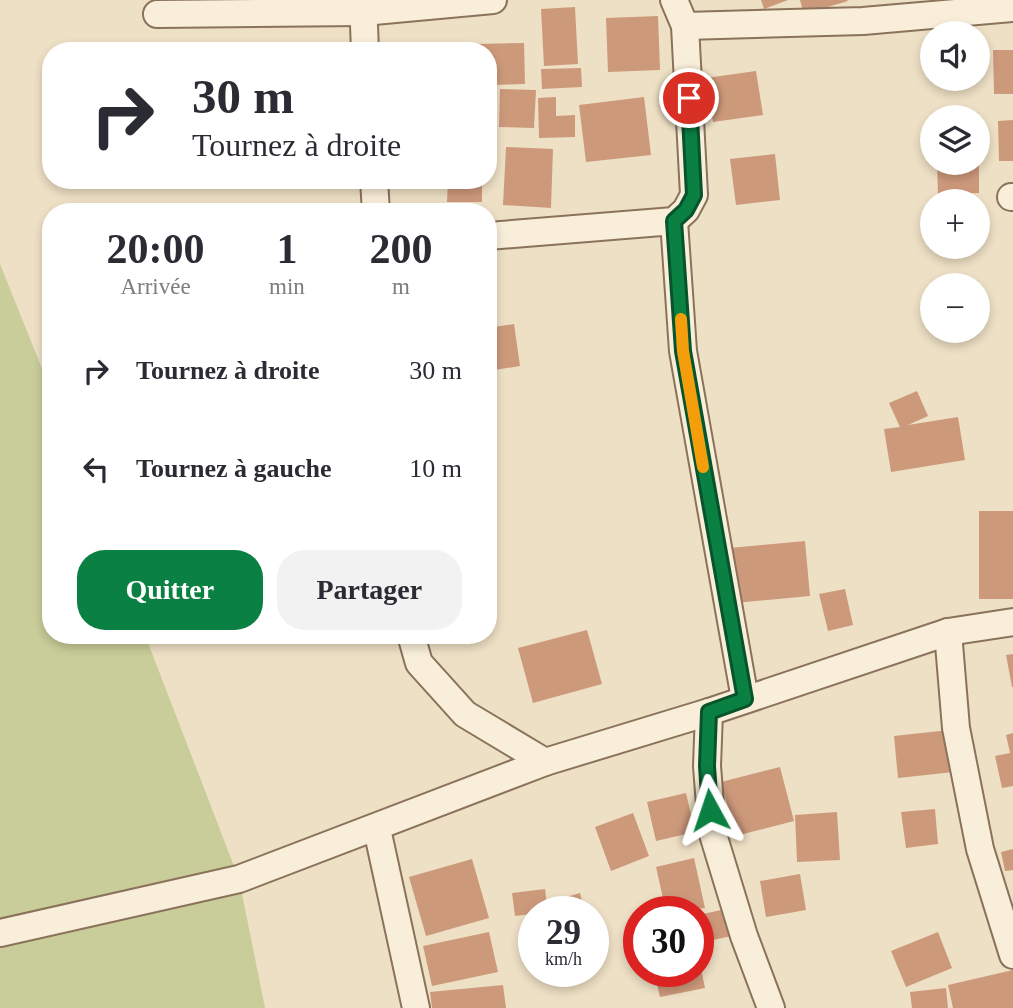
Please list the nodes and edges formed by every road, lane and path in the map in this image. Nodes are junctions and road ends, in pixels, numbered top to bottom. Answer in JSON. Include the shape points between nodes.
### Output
{"nodes":[{"id":1,"x":493,"y":0,"type":"edge"},
{"id":2,"x":674,"y":0,"type":"edge"},
{"id":3,"x":363,"y":6,"type":"edge"},
{"id":4,"x":1013,"y":8,"type":"edge"},
{"id":5,"x":157,"y":14,"type":"dead end"},
{"id":6,"x":685,"y":26,"type":"junction"},
{"id":7,"x":365,"y":42,"type":"edge"},
{"id":8,"x":674,"y":221,"type":"junction"},
{"id":9,"x":497,"y":235,"type":"edge"},
{"id":10,"x":1013,"y":622,"type":"edge"},
{"id":11,"x":948,"y":632,"type":"junction"},
{"id":12,"x":414,"y":644,"type":"edge"},
{"id":13,"x":745,"y":699,"type":"junction"},
{"id":14,"x":709,"y":712,"type":"junction"},
{"id":15,"x":545,"y":762,"type":"junction"},
{"id":16,"x":377,"y":829,"type":"junction"},
{"id":17,"x":0,"y":933,"type":"edge"},
{"id":18,"x":1013,"y":955,"type":"edge"},
{"id":19,"x":416,"y":1008,"type":"edge"},
{"id":20,"x":771,"y":1008,"type":"edge"}],
"edges":[{"from":1,"to":3,"type":"street"},
{"from":2,"to":6,"type":"street"},
{"from":3,"to":5,"type":"street"},
{"from":3,"to":7,"type":"street"},
{"from":4,"to":6,"type":"street","via":[[863,21]]},
{"from":6,"to":8,"type":"street","via":[[694,195]]},
{"from":8,"to":9,"type":"street"},
{"from":8,"to":13,"type":"street","via":[[683,351]]},
{"from":10,"to":11,"type":"street"},
{"from":11,"to":13,"type":"street"},
{"from":11,"to":18,"type":"street","via":[[956,728],[980,849]]},
{"from":12,"to":15,"type":"street","via":[[419,663],[465,714]]},
{"from":13,"to":14,"type":"street"},
{"from":14,"to":15,"type":"street"},
{"from":14,"to":20,"type":"street","via":[[712,831]]},
{"from":15,"to":16,"type":"street"},
{"from":16,"to":17,"type":"street","via":[[205,889]]},
{"from":16,"to":19,"type":"street"}]}
